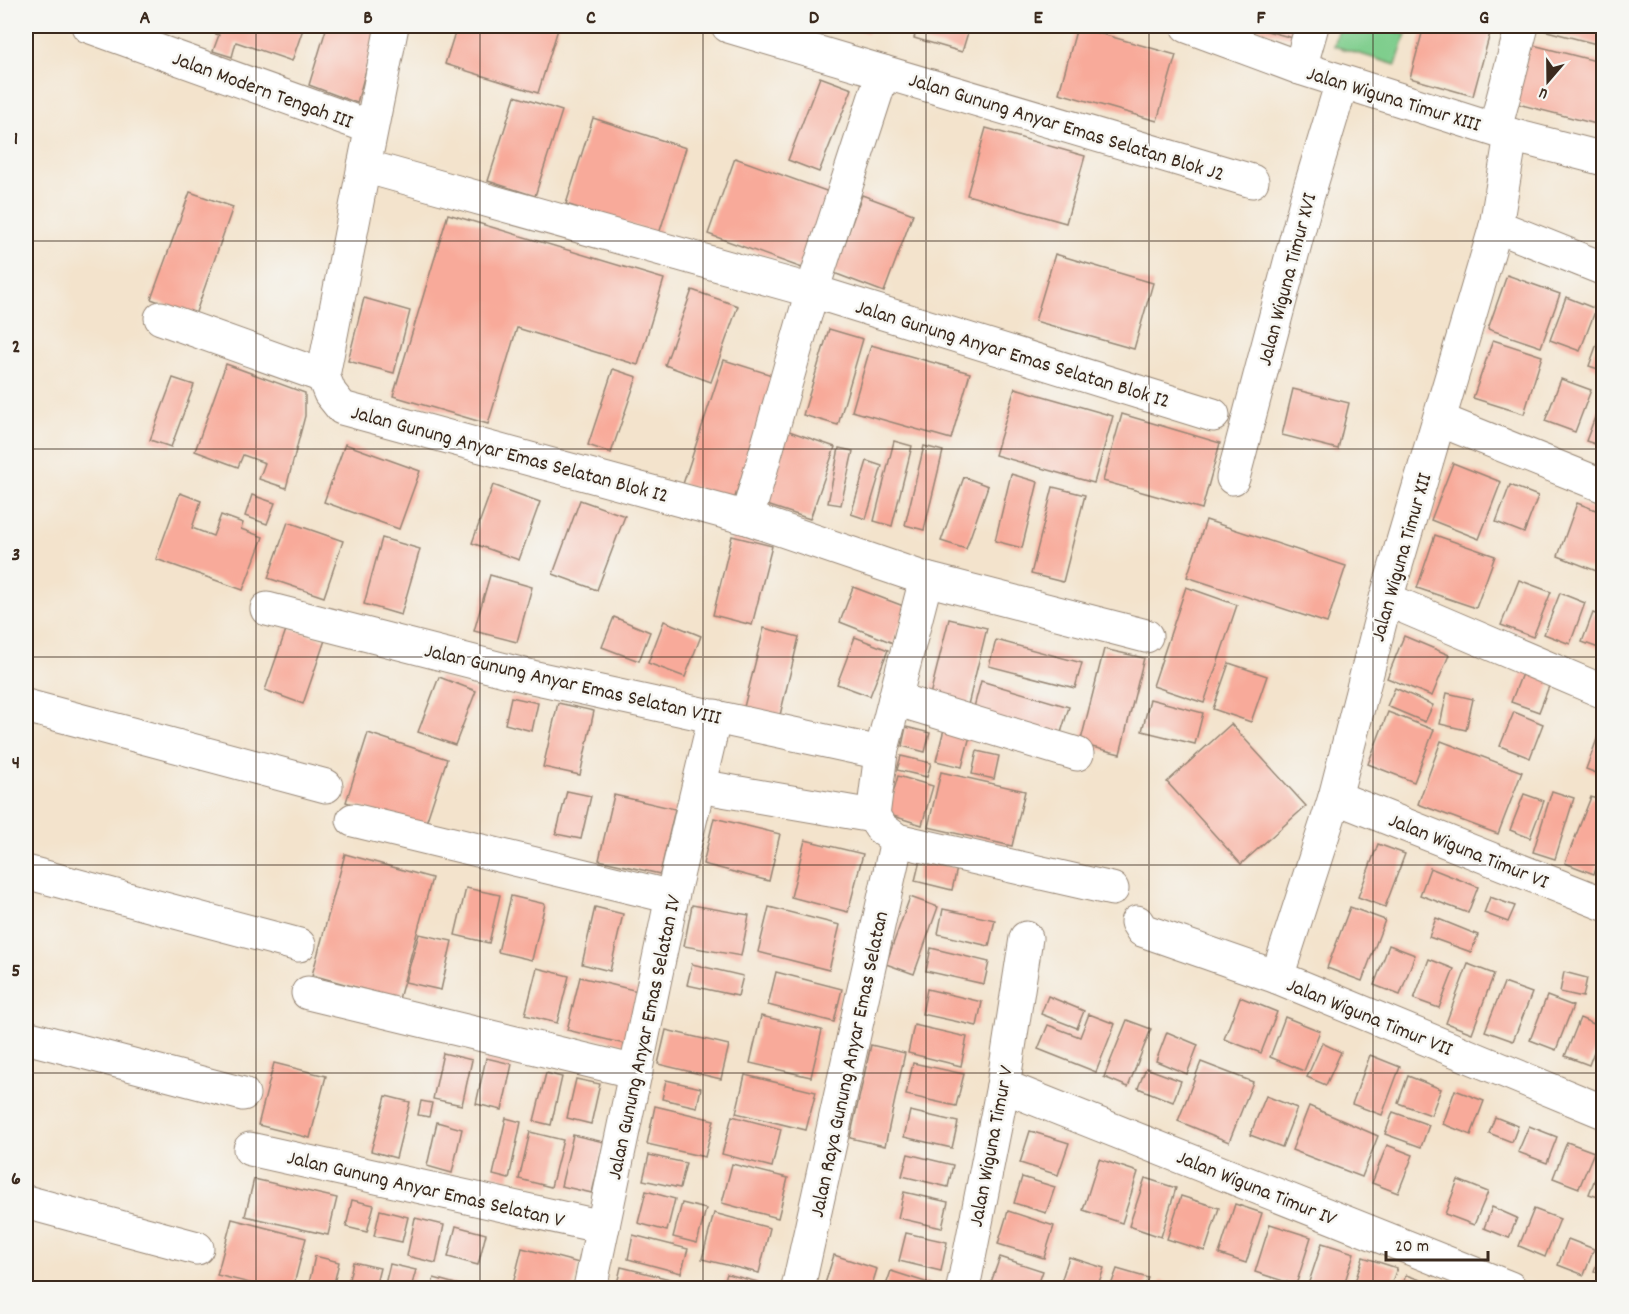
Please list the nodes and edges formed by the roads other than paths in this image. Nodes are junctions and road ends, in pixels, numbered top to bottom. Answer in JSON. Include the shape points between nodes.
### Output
{"nodes":[{"id":1,"x":88,"y":26,"type":"edge"},
{"id":2,"x":392,"y":26,"type":"edge"},
{"id":3,"x":728,"y":26,"type":"edge"},
{"id":4,"x":1187,"y":26,"type":"edge"},
{"id":5,"x":1312,"y":26,"type":"edge"},
{"id":6,"x":1522,"y":26,"type":"edge"},
{"id":7,"x":1300,"y":68,"type":"junction"},
{"id":8,"x":883,"y":72,"type":"junction"},
{"id":9,"x":1342,"y":82,"type":"junction"},
{"id":10,"x":370,"y":127,"type":"junction"},
{"id":11,"x":1503,"y":132,"type":"junction"},
{"id":12,"x":1604,"y":159,"type":"edge"},
{"id":13,"x":364,"y":166,"type":"junction"},
{"id":14,"x":1252,"y":181,"type":"dead end"},
{"id":15,"x":1496,"y":225,"type":"junction"},
{"id":16,"x":1604,"y":269,"type":"edge"},
{"id":17,"x":812,"y":291,"type":"junction"},
{"id":18,"x":161,"y":318,"type":"dead end"},
{"id":19,"x":323,"y":376,"type":"junction"},
{"id":20,"x":1213,"y":415,"type":"dead end"},
{"id":21,"x":1440,"y":420,"type":"junction"},
{"id":22,"x":1233,"y":478,"type":"dead end"},
{"id":23,"x":1604,"y":486,"type":"edge"},
{"id":24,"x":747,"y":518,"type":"junction"},
{"id":25,"x":926,"y":579,"type":"junction"},
{"id":26,"x":1386,"y":599,"type":"junction"},
{"id":27,"x":267,"y":609,"type":"dead end"},
{"id":28,"x":1146,"y":636,"type":"dead end"},
{"id":29,"x":1604,"y":692,"type":"edge"},
{"id":30,"x":895,"y":699,"type":"junction"},
{"id":31,"x":26,"y":706,"type":"edge"},
{"id":32,"x":715,"y":716,"type":"junction"},
{"id":33,"x":880,"y":753,"type":"junction"},
{"id":34,"x":1077,"y":754,"type":"dead end"},
{"id":35,"x":326,"y":786,"type":"dead end"},
{"id":36,"x":699,"y":786,"type":"junction"},
{"id":37,"x":1335,"y":796,"type":"junction"},
{"id":38,"x":873,"y":816,"type":"junction"},
{"id":39,"x":353,"y":820,"type":"dead end"},
{"id":40,"x":897,"y":840,"type":"junction"},
{"id":41,"x":26,"y":873,"type":"edge"},
{"id":42,"x":1112,"y":889,"type":"dead end"},
{"id":43,"x":672,"y":897,"type":"junction"},
{"id":44,"x":1604,"y":904,"type":"edge"},
{"id":45,"x":1137,"y":922,"type":"dead end"},
{"id":46,"x":1026,"y":938,"type":"dead end"},
{"id":47,"x":299,"y":945,"type":"dead end"},
{"id":48,"x":1276,"y":977,"type":"junction"},
{"id":49,"x":308,"y":993,"type":"dead end"},
{"id":50,"x":26,"y":1036,"type":"edge"},
{"id":51,"x":636,"y":1072,"type":"junction"},
{"id":52,"x":1003,"y":1086,"type":"junction"},
{"id":53,"x":243,"y":1094,"type":"dead end"},
{"id":54,"x":1604,"y":1112,"type":"edge"},
{"id":55,"x":250,"y":1149,"type":"dead end"},
{"id":56,"x":26,"y":1202,"type":"edge"},
{"id":57,"x":603,"y":1227,"type":"junction"},
{"id":58,"x":197,"y":1248,"type":"dead end"},
{"id":59,"x":590,"y":1288,"type":"edge"},
{"id":60,"x":798,"y":1288,"type":"edge"},
{"id":61,"x":963,"y":1288,"type":"edge"},
{"id":62,"x":1510,"y":1288,"type":"edge"}],
"edges":[{"from":1,"to":10,"type":"street","name":"Jalan Modern Tengah III"},
{"from":2,"to":10,"type":"street"},
{"from":3,"to":8,"type":"street","name":"Jalan Gunung Anyar Emas Selatan Blok J2"},
{"from":4,"to":7,"type":"street","name":"Jalan Wiguna Timur XIII"},
{"from":5,"to":7,"type":"street"},
{"from":6,"to":11,"type":"street","name":"Jalan Wiguna Timur XII"},
{"from":7,"to":9,"type":"street","name":"Jalan Wiguna Timur XIII"},
{"from":8,"to":14,"type":"street","name":"Jalan Gunung Anyar Emas Selatan Blok J2"},
{"from":8,"to":17,"type":"street","name":"Jalan Gunung Anyar Emas Selatan Blok J2"},
{"from":9,"to":11,"type":"street","name":"Jalan Wiguna Timur XIII"},
{"from":9,"to":22,"type":"street","name":"Jalan Wiguna Timur XVI"},
{"from":10,"to":13,"type":"street"},
{"from":11,"to":12,"type":"street","name":"Jalan Wiguna Timur XIII"},
{"from":11,"to":15,"type":"street","name":"Jalan Wiguna Timur XII"},
{"from":13,"to":17,"type":"street","name":"Jalan Gunung Anyar Emas Selatan Blok I2"},
{"from":13,"to":19,"type":"street"},
{"from":15,"to":16,"type":"street"},
{"from":15,"to":21,"type":"street","name":"Jalan Wiguna Timur XII"},
{"from":17,"to":20,"type":"street","name":"Jalan Gunung Anyar Emas Selatan Blok I2"},
{"from":17,"to":24,"type":"street"},
{"from":18,"to":19,"type":"street"},
{"from":19,"to":24,"type":"street","name":"Jalan Gunung Anyar Emas Selatan Blok I2","via":[[342,408]]},
{"from":21,"to":23,"type":"street"},
{"from":21,"to":26,"type":"street","name":"Jalan Wiguna Timur XII"},
{"from":24,"to":25,"type":"street","name":"Jalan Gunung Anyar Emas Selatan Blok I2"},
{"from":25,"to":28,"type":"street","name":"Jalan Gunung Anyar Emas Selatan Blok I2"},
{"from":25,"to":30,"type":"street"},
{"from":26,"to":29,"type":"street"},
{"from":26,"to":37,"type":"street","name":"Jalan Wiguna Timur XII"},
{"from":27,"to":32,"type":"street","name":"Jalan Gunung Anyar Emas Selatan VIII","via":[[532,677]]},
{"from":30,"to":33,"type":"street"},
{"from":30,"to":34,"type":"street"},
{"from":31,"to":35,"type":"street"},
{"from":32,"to":33,"type":"street","name":"Jalan Gunung Anyar Emas Selatan VIII"},
{"from":32,"to":36,"type":"street","name":"Jalan Gunung Anyar Emas Selatan IV"},
{"from":33,"to":38,"type":"street"},
{"from":36,"to":38,"type":"street"},
{"from":36,"to":43,"type":"street","name":"Jalan Gunung Anyar Emas Selatan IV"},
{"from":37,"to":44,"type":"street","name":"Jalan Wiguna Timur VI"},
{"from":37,"to":48,"type":"street","name":"Jalan Wiguna Timur XII"},
{"from":38,"to":40,"type":"street"},
{"from":39,"to":43,"type":"street"},
{"from":40,"to":42,"type":"street"},
{"from":40,"to":60,"type":"street","name":"Jalan Raya Gunung Anyar Emas Selatan"},
{"from":41,"to":47,"type":"street"},
{"from":43,"to":51,"type":"street","name":"Jalan Gunung Anyar Emas Selatan IV"},
{"from":45,"to":48,"type":"street","name":"Jalan Wiguna Timur VII","via":[[1142,930]]},
{"from":46,"to":52,"type":"street","name":"Jalan Wiguna Timur V"},
{"from":48,"to":54,"type":"street","name":"Jalan Wiguna Timur VII"},
{"from":49,"to":51,"type":"street"},
{"from":50,"to":53,"type":"street"},
{"from":51,"to":57,"type":"street","name":"Jalan Gunung Anyar Emas Selatan IV"},
{"from":52,"to":61,"type":"street","name":"Jalan Wiguna Timur V"},
{"from":52,"to":62,"type":"street","name":"Jalan Wiguna Timur IV"},
{"from":55,"to":57,"type":"street","name":"Jalan Gunung Anyar Emas Selatan V"},
{"from":56,"to":58,"type":"street"},
{"from":57,"to":59,"type":"street","name":"Jalan Gunung Anyar Emas Selatan IV"}]}
